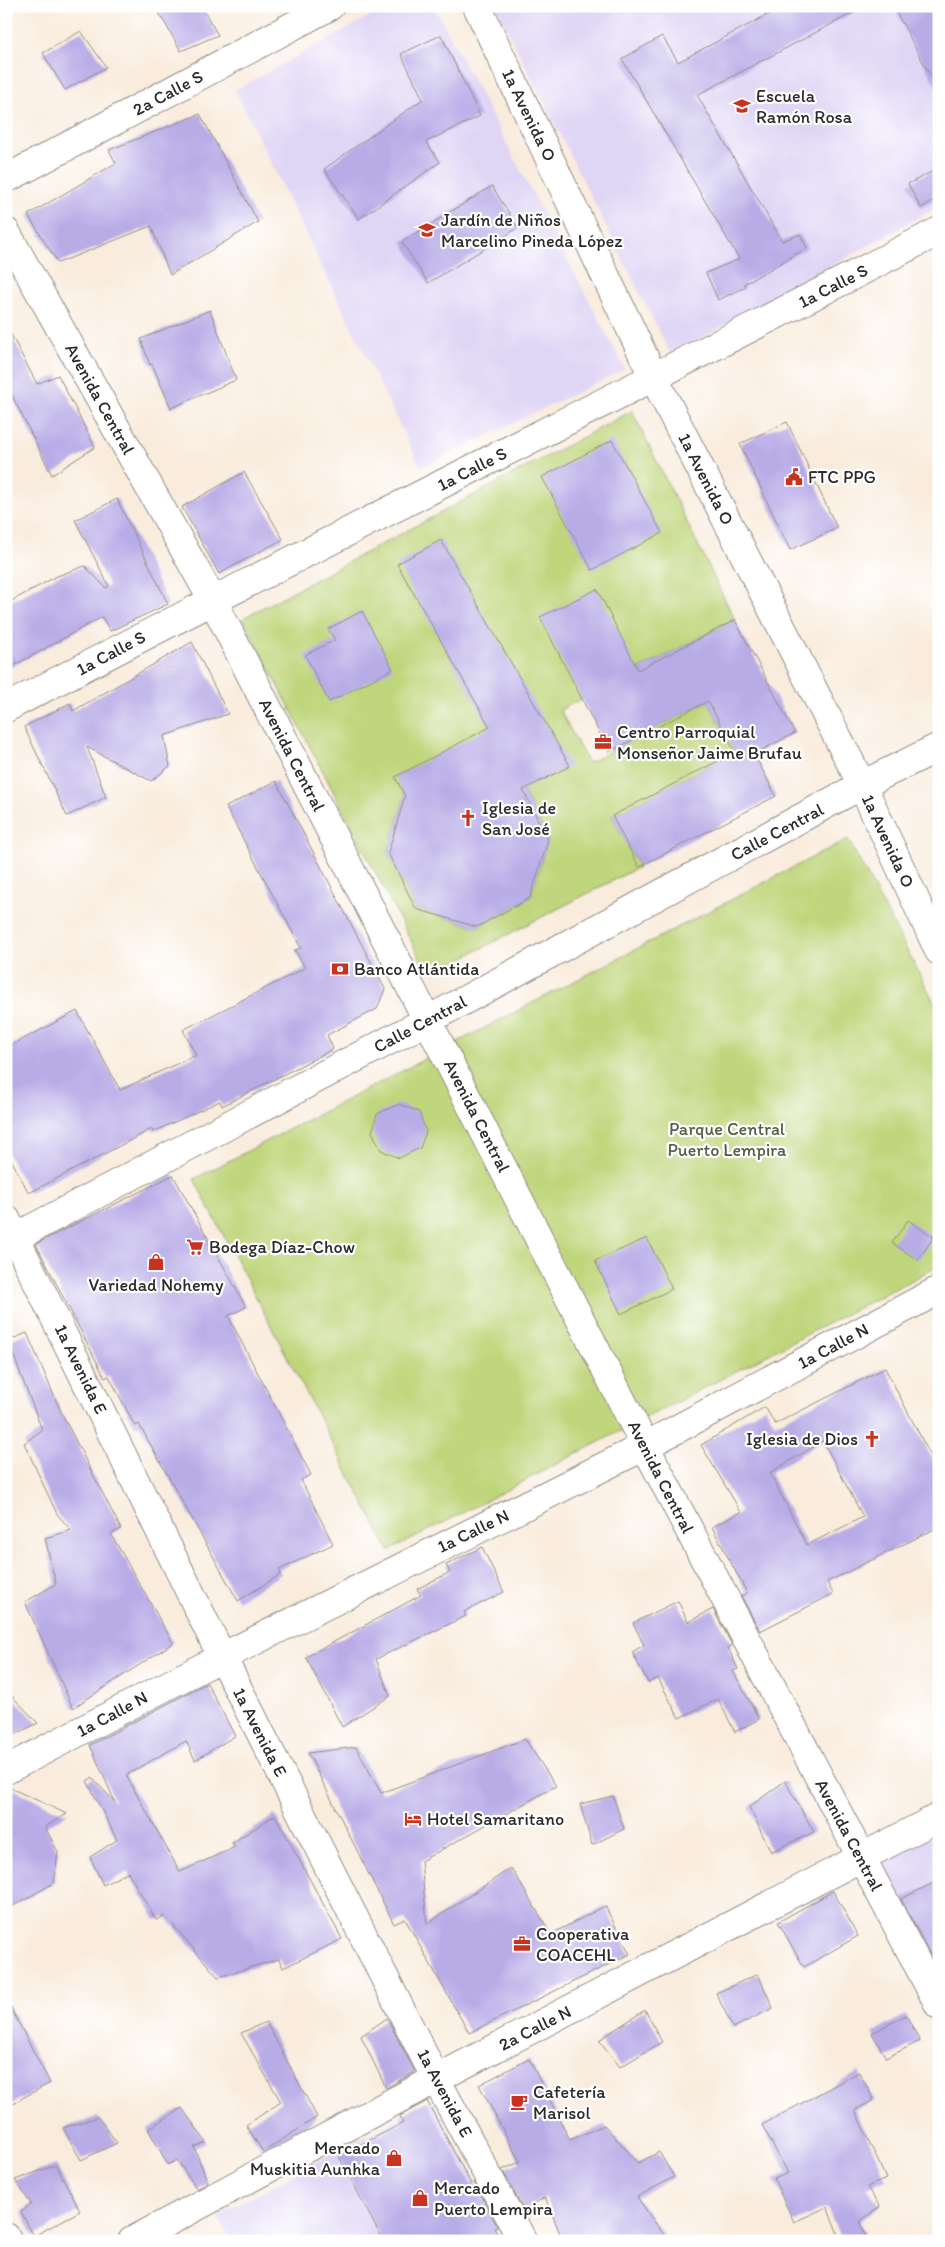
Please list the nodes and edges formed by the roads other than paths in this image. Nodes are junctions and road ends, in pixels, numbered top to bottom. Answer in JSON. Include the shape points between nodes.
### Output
{"nodes":[{"id":1,"x":330,"y":6,"type":"edge"},
{"id":2,"x":477,"y":6,"type":"edge"},
{"id":3,"x":6,"y":179,"type":"edge"},
{"id":4,"x":939,"y":231,"type":"edge"},
{"id":5,"x":6,"y":232,"type":"edge"},
{"id":6,"x":654,"y":378,"type":"junction"},
{"id":7,"x":212,"y":599,"type":"junction"},
{"id":8,"x":6,"y":708,"type":"edge"},
{"id":9,"x":939,"y":747,"type":"edge"},
{"id":10,"x":862,"y":785,"type":"junction"},
{"id":11,"x":939,"y":951,"type":"edge"},
{"id":12,"x":428,"y":1020,"type":"junction"},
{"id":13,"x":10,"y":1233,"type":"edge"},
{"id":14,"x":939,"y":1290,"type":"edge"},
{"id":15,"x":645,"y":1446,"type":"junction"},
{"id":16,"x":222,"y":1657,"type":"junction"},
{"id":17,"x":6,"y":1770,"type":"edge"},
{"id":18,"x":939,"y":1818,"type":"edge"},
{"id":19,"x":861,"y":1859,"type":"junction"},
{"id":20,"x":939,"y":2005,"type":"edge"},
{"id":21,"x":436,"y":2078,"type":"junction"},
{"id":22,"x":6,"y":2237,"type":"edge"},
{"id":23,"x":8,"y":2241,"type":"edge"},
{"id":24,"x":132,"y":2241,"type":"edge"},
{"id":25,"x":523,"y":2241,"type":"edge"}],
"edges":[{"from":1,"to":3,"type":"street","name":"2a Calle S"},
{"from":2,"to":6,"type":"street","name":"1a Avenida O"},
{"from":4,"to":6,"type":"street","name":"1a Calle S"},
{"from":5,"to":7,"type":"street","name":"Avenida Central"},
{"from":6,"to":7,"type":"street","name":"1a Calle S"},
{"from":6,"to":10,"type":"street","name":"1a Avenida O"},
{"from":7,"to":8,"type":"street","name":"1a Calle S"},
{"from":7,"to":12,"type":"street","name":"Avenida Central"},
{"from":9,"to":10,"type":"street","name":"Calle Central"},
{"from":10,"to":11,"type":"street","name":"1a Avenida O"},
{"from":10,"to":12,"type":"street","name":"Calle Central"},
{"from":12,"to":13,"type":"street","name":"Calle Central"},
{"from":12,"to":15,"type":"street","name":"Avenida Central"},
{"from":13,"to":16,"type":"street","name":"1a Avenida E"},
{"from":14,"to":15,"type":"street","name":"1a Calle N"},
{"from":15,"to":16,"type":"street","name":"1a Calle N"},
{"from":15,"to":19,"type":"street","name":"Avenida Central"},
{"from":16,"to":17,"type":"street","name":"1a Calle N"},
{"from":16,"to":21,"type":"street","name":"1a Avenida E"},
{"from":18,"to":19,"type":"street","name":"2a Calle N"},
{"from":19,"to":20,"type":"street","name":"Avenida Central"},
{"from":19,"to":21,"type":"street","name":"2a Calle N"},
{"from":21,"to":24,"type":"street","name":"2a Calle N"},
{"from":21,"to":25,"type":"street","name":"1a Avenida E"},
{"from":22,"to":23,"type":"street"}]}
